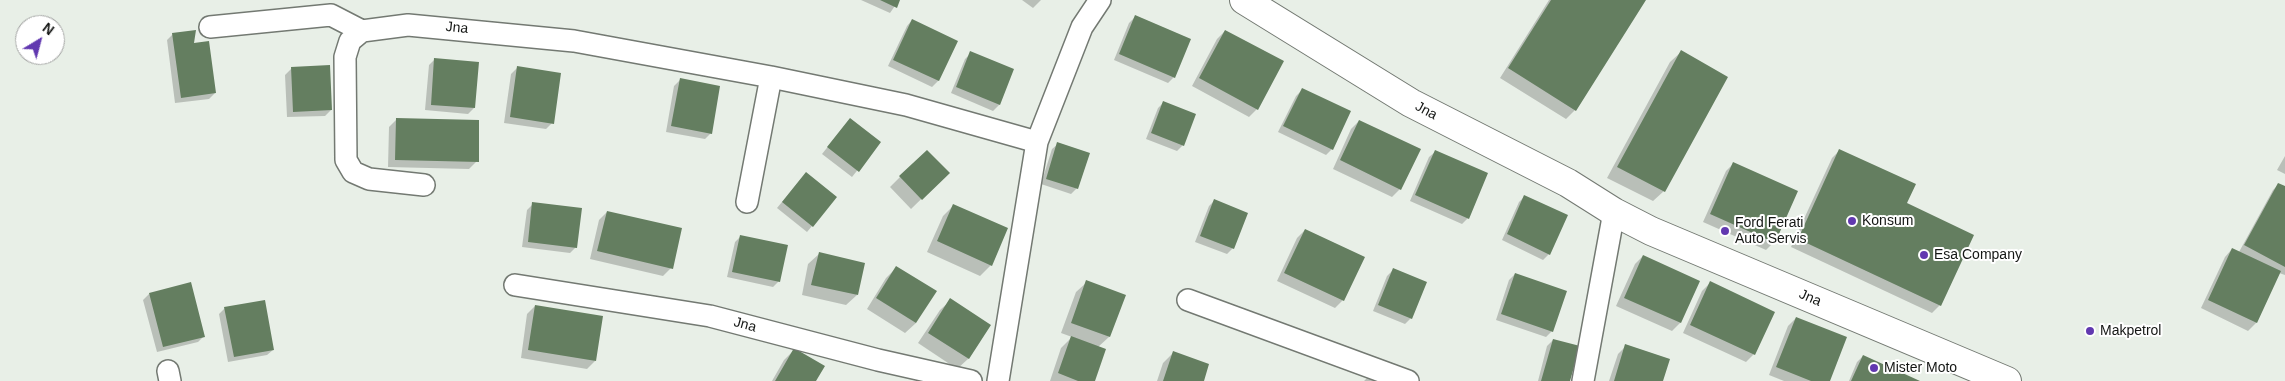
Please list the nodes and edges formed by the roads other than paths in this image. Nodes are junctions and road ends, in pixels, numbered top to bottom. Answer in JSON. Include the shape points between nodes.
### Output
{"nodes":[{"id":1,"x":1100,"y":0,"type":"edge"},
{"id":2,"x":1244,"y":0,"type":"edge"},
{"id":3,"x":210,"y":27,"type":"dead end"},
{"id":4,"x":362,"y":31,"type":"junction"},
{"id":5,"x":771,"y":77,"type":"junction"},
{"id":6,"x":1037,"y":142,"type":"junction"},
{"id":7,"x":424,"y":185,"type":"dead end"},
{"id":8,"x":747,"y":202,"type":"dead end"},
{"id":9,"x":1614,"y":212,"type":"junction"},
{"id":10,"x":515,"y":285,"type":"dead end"},
{"id":11,"x":1188,"y":300,"type":"dead end"},
{"id":12,"x":971,"y":381,"type":"edge"},
{"id":13,"x":998,"y":381,"type":"edge"},
{"id":14,"x":1408,"y":381,"type":"edge"},
{"id":15,"x":1583,"y":381,"type":"edge"},
{"id":16,"x":2007,"y":381,"type":"edge"}],
"edges":[{"from":1,"to":6,"type":"street","via":[[1082,27]]},
{"from":2,"to":9,"type":"street","name":"Jna","via":[[1411,103],[1568,183]]},
{"from":3,"to":4,"type":"street","via":[[331,15]]},
{"from":4,"to":5,"type":"street","name":"Jna","via":[[408,25],[574,41]]},
{"from":4,"to":7,"type":"street","via":[[350,41],[346,57],[346,160],[353,172],[369,179]]},
{"from":5,"to":6,"type":"street","name":"Jna","via":[[906,105]]},
{"from":5,"to":8,"type":"street"},
{"from":6,"to":13,"type":"street"},
{"from":9,"to":15,"type":"street"},
{"from":9,"to":16,"type":"street","name":"Jna","via":[[1651,231]]},
{"from":10,"to":12,"type":"street","name":"Jna","via":[[710,316]]},
{"from":11,"to":14,"type":"street"}]}
